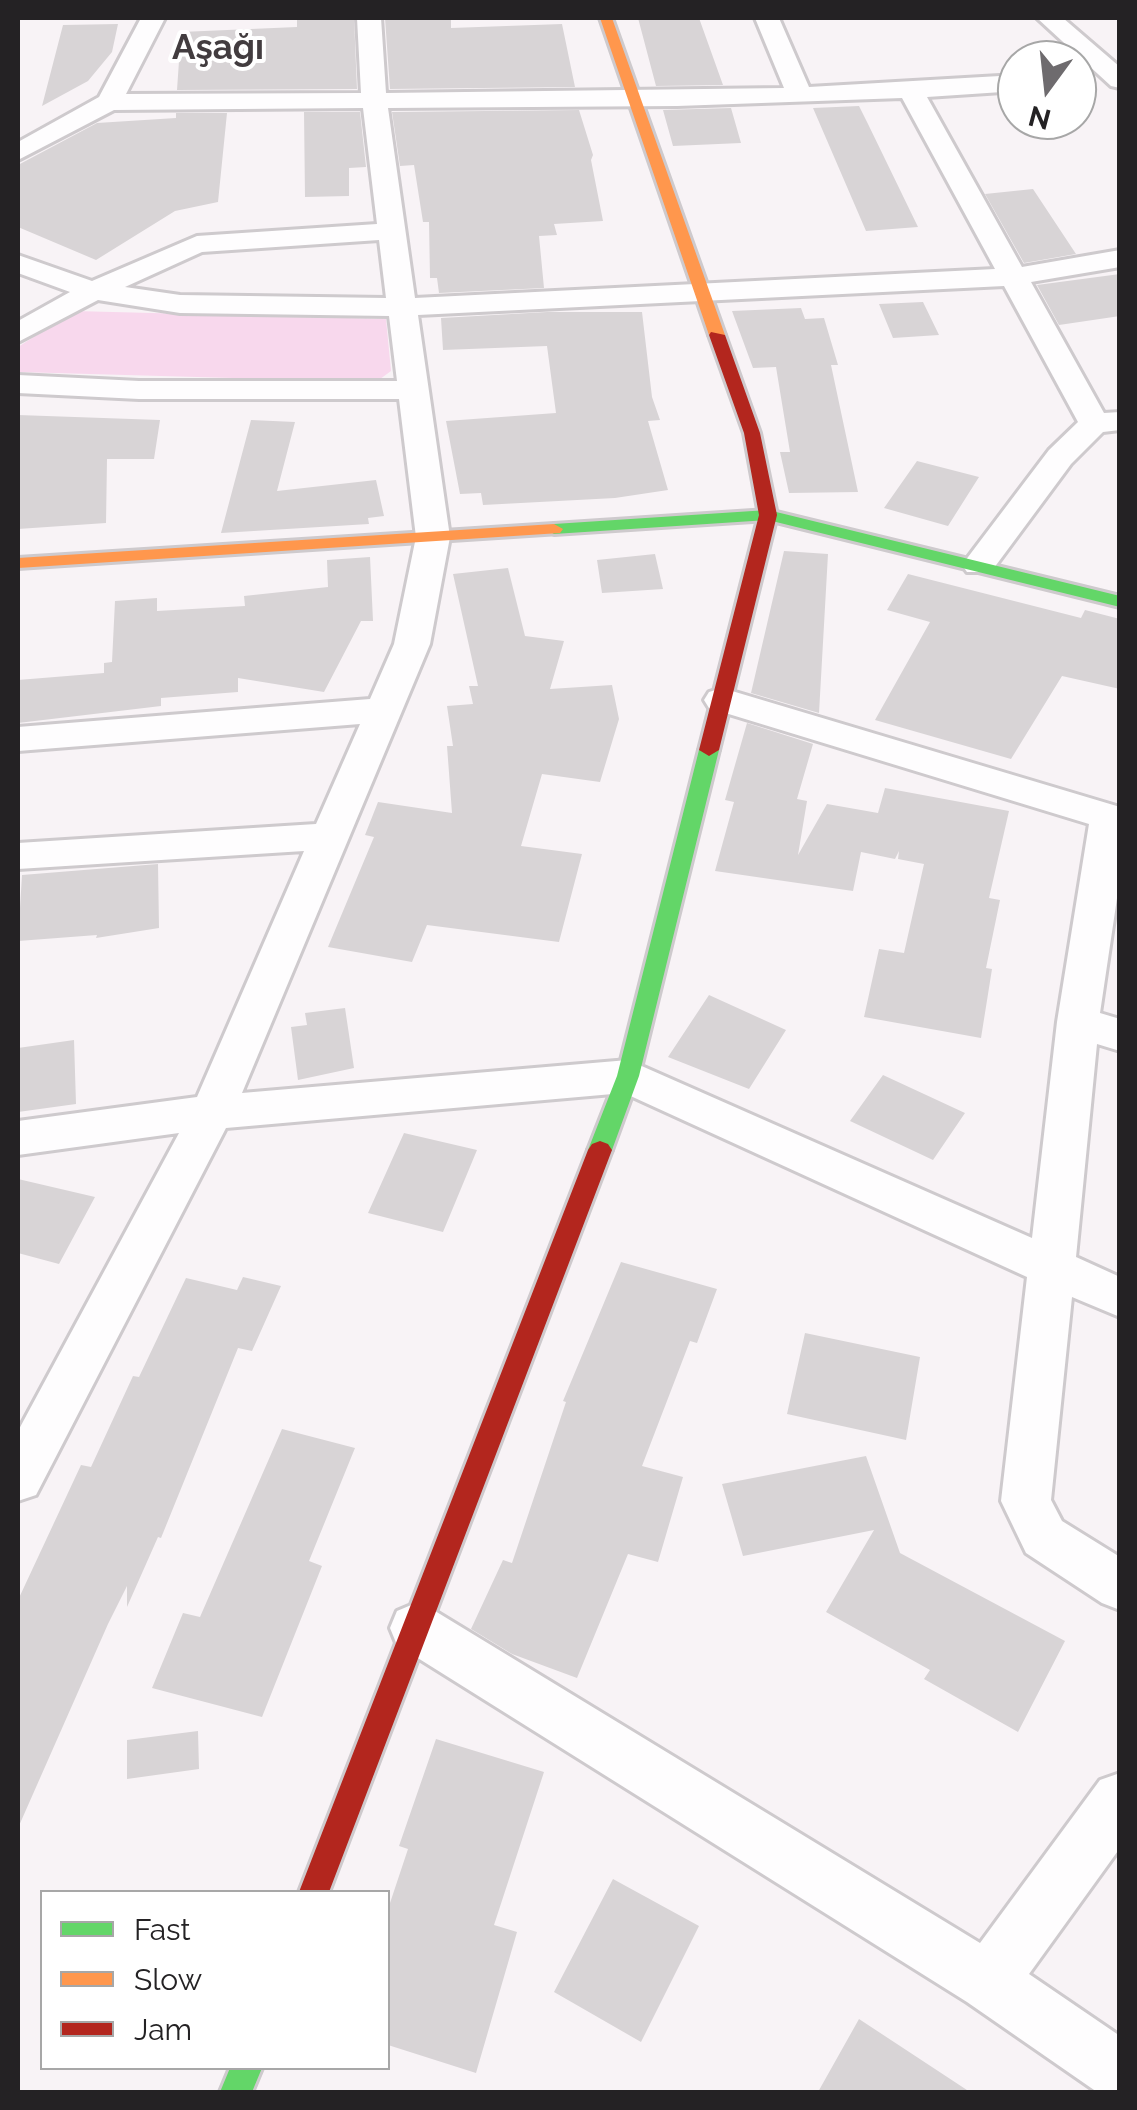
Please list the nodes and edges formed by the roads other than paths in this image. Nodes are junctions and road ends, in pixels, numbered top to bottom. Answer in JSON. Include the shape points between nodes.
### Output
{"nodes":[{"id":1,"x":154,"y":18,"type":"edge"},
{"id":2,"x":369,"y":18,"type":"edge"},
{"id":3,"x":606,"y":18,"type":"edge"},
{"id":4,"x":767,"y":18,"type":"edge"},
{"id":5,"x":1049,"y":18,"type":"edge"},
{"id":6,"x":1117,"y":76,"type":"edge"},
{"id":7,"x":997,"y":84,"type":"edge"},
{"id":8,"x":911,"y":91,"type":"junction"},
{"id":9,"x":799,"y":94,"type":"junction"},
{"id":10,"x":374,"y":98,"type":"junction"},
{"id":11,"x":633,"y":98,"type":"junction"},
{"id":12,"x":108,"y":102,"type":"junction"},
{"id":13,"x":18,"y":152,"type":"edge"},
{"id":14,"x":391,"y":231,"type":"junction"},
{"id":15,"x":1120,"y":258,"type":"edge"},
{"id":16,"x":18,"y":263,"type":"edge"},
{"id":17,"x":1012,"y":277,"type":"junction"},
{"id":18,"x":93,"y":291,"type":"junction"},
{"id":19,"x":704,"y":295,"type":"junction"},
{"id":20,"x":402,"y":306,"type":"junction"},
{"id":21,"x":18,"y":333,"type":"edge"},
{"id":22,"x":18,"y":384,"type":"edge"},
{"id":23,"x":413,"y":390,"type":"junction"},
{"id":24,"x":1107,"y":422,"type":"edge"},
{"id":25,"x":768,"y":515,"type":"junction"},
{"id":26,"x":433,"y":537,"type":"junction"},
{"id":27,"x":18,"y":563,"type":"edge"},
{"id":28,"x":979,"y":565,"type":"junction"},
{"id":29,"x":1120,"y":602,"type":"edge"},
{"id":30,"x":722,"y":700,"type":"junction"},
{"id":31,"x":385,"y":710,"type":"junction"},
{"id":32,"x":18,"y":739,"type":"edge"},
{"id":33,"x":1114,"y":818,"type":"edge"},
{"id":34,"x":333,"y":836,"type":"junction"},
{"id":35,"x":18,"y":856,"type":"edge"},
{"id":36,"x":1099,"y":1029,"type":"edge"},
{"id":37,"x":628,"y":1076,"type":"junction"},
{"id":38,"x":212,"y":1112,"type":"junction"},
{"id":39,"x":18,"y":1138,"type":"edge"},
{"id":40,"x":1051,"y":1266,"type":"junction"},
{"id":41,"x":1119,"y":1298,"type":"edge"},
{"id":42,"x":18,"y":1479,"type":"edge"},
{"id":43,"x":1120,"y":1586,"type":"edge"},
{"id":44,"x":416,"y":1628,"type":"junction"},
{"id":45,"x":1120,"y":1800,"type":"edge"},
{"id":46,"x":315,"y":1890,"type":"edge"},
{"id":47,"x":988,"y":1982,"type":"junction"},
{"id":48,"x":1120,"y":2072,"type":"edge"}],
"edges":[{"from":1,"to":12,"type":"street"},
{"from":2,"to":10,"type":"street"},
{"from":3,"to":11,"type":"street"},
{"from":4,"to":9,"type":"street"},
{"from":5,"to":6,"type":"street"},
{"from":7,"to":8,"type":"street"},
{"from":8,"to":9,"type":"street"},
{"from":8,"to":17,"type":"street"},
{"from":9,"to":11,"type":"street"},
{"from":10,"to":11,"type":"street"},
{"from":10,"to":12,"type":"street"},
{"from":10,"to":14,"type":"street"},
{"from":11,"to":19,"type":"street"},
{"from":12,"to":13,"type":"street"},
{"from":14,"to":18,"type":"street","via":[[198,244]]},
{"from":14,"to":20,"type":"street"},
{"from":15,"to":17,"type":"street"},
{"from":16,"to":18,"type":"street"},
{"from":17,"to":19,"type":"street"},
{"from":17,"to":24,"type":"street"},
{"from":18,"to":20,"type":"street","via":[[180,304]]},
{"from":18,"to":21,"type":"street"},
{"from":19,"to":20,"type":"street"},
{"from":19,"to":25,"type":"street","via":[[752,433]]},
{"from":20,"to":23,"type":"street"},
{"from":22,"to":23,"type":"street"},
{"from":23,"to":26,"type":"street"},
{"from":24,"to":28,"type":"street","via":[[1060,457]]},
{"from":25,"to":26,"type":"street"},
{"from":25,"to":28,"type":"street"},
{"from":25,"to":30,"type":"street"},
{"from":26,"to":27,"type":"street"},
{"from":26,"to":31,"type":"street","via":[[412,644]]},
{"from":28,"to":29,"type":"street"},
{"from":30,"to":33,"type":"street"},
{"from":30,"to":37,"type":"street"},
{"from":31,"to":32,"type":"street"},
{"from":31,"to":34,"type":"street"},
{"from":33,"to":36,"type":"street"},
{"from":34,"to":35,"type":"street"},
{"from":34,"to":38,"type":"street"},
{"from":36,"to":40,"type":"street"},
{"from":37,"to":38,"type":"street"},
{"from":37,"to":40,"type":"street"},
{"from":37,"to":44,"type":"street"},
{"from":38,"to":39,"type":"street"},
{"from":38,"to":42,"type":"street"},
{"from":40,"to":41,"type":"street"},
{"from":40,"to":43,"type":"street","via":[[1026,1501],[1044,1538]]},
{"from":44,"to":46,"type":"street"},
{"from":44,"to":47,"type":"street"},
{"from":45,"to":47,"type":"street"},
{"from":47,"to":48,"type":"street"}]}
